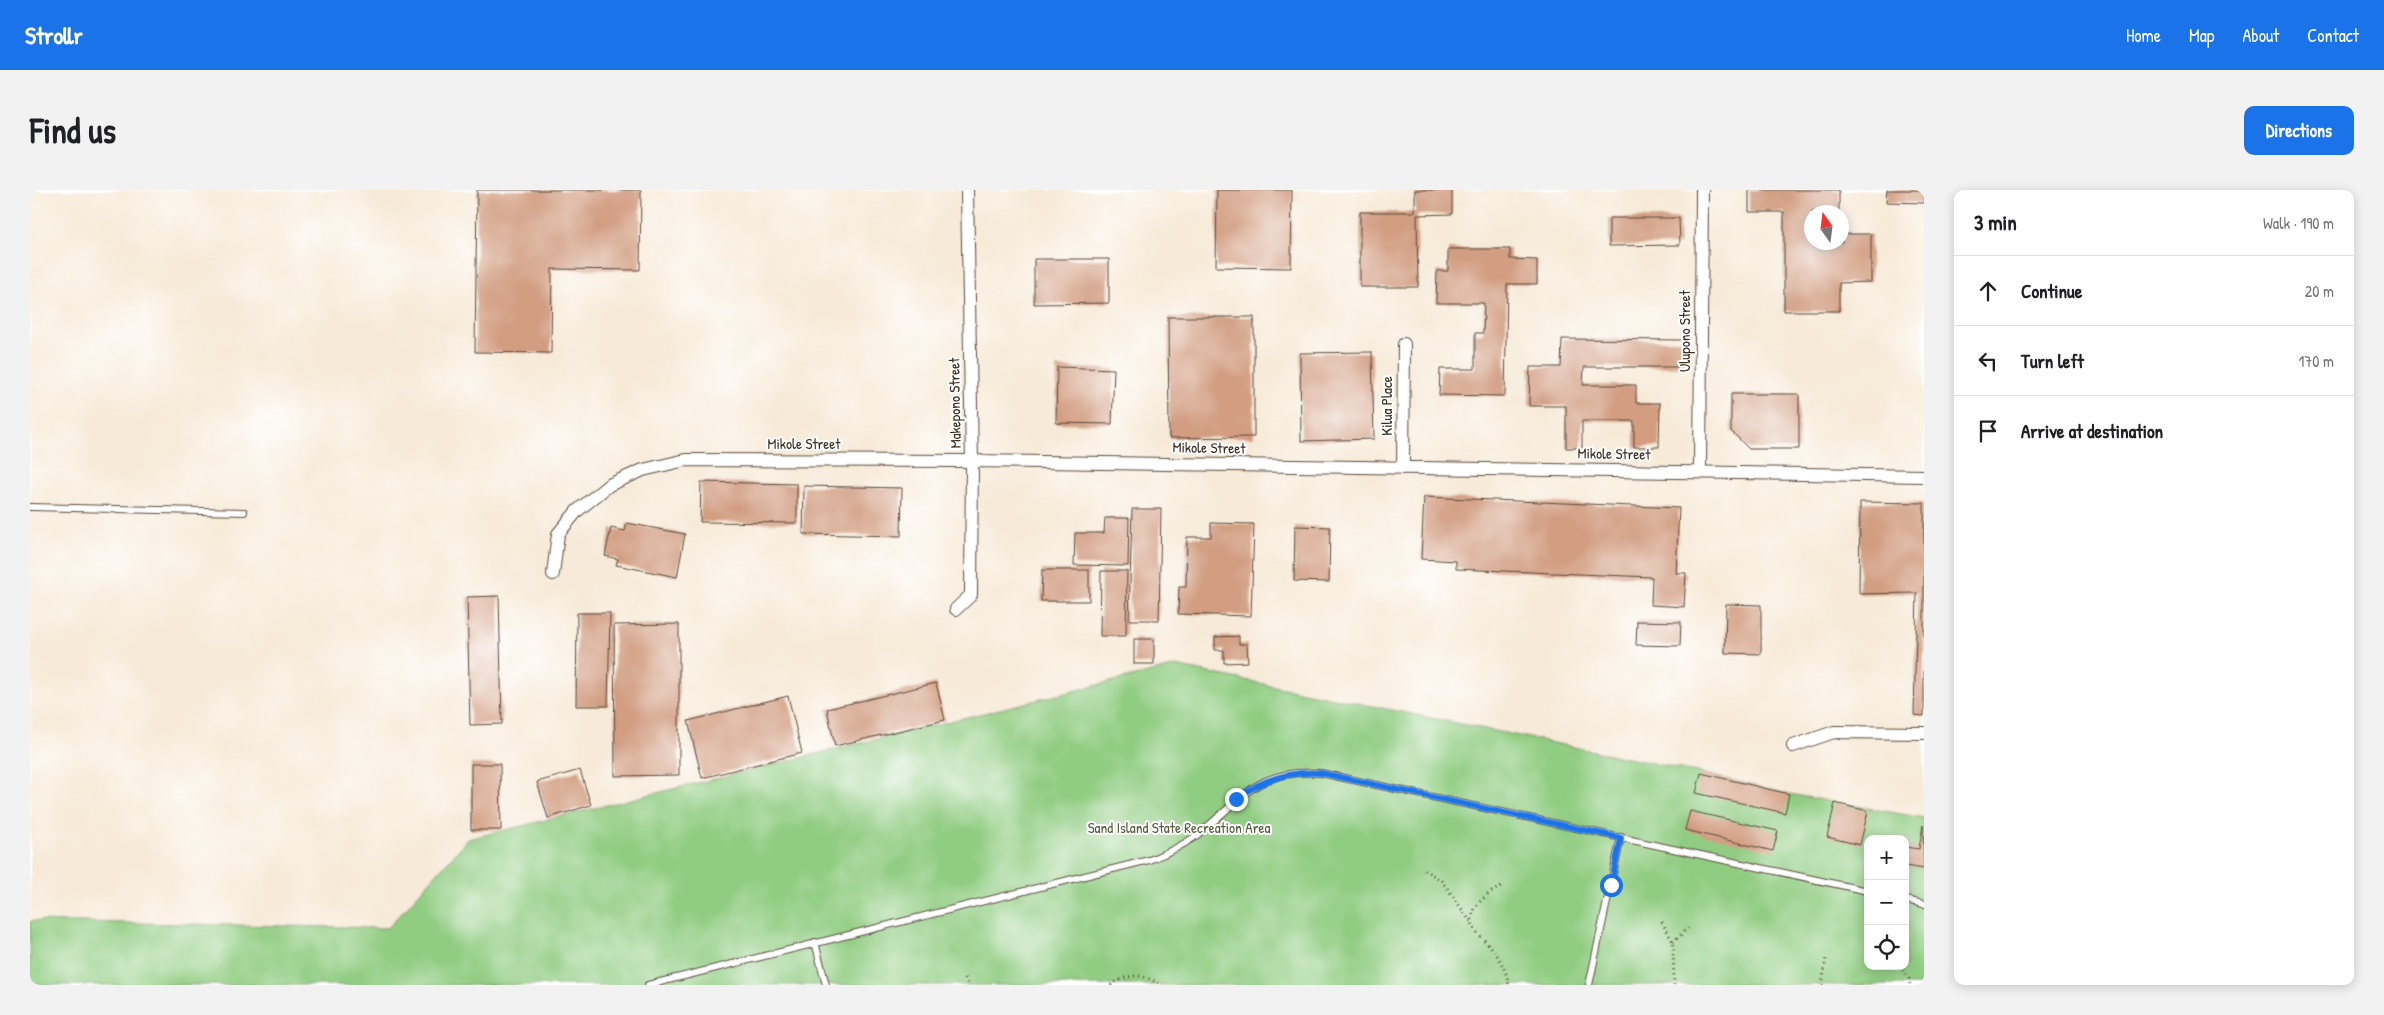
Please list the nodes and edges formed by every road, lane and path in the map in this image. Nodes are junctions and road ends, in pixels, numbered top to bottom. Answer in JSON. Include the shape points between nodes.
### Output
{"nodes":[{"id":1,"x":967,"y":190,"type":"edge"},
{"id":2,"x":1702,"y":190,"type":"edge"},
{"id":3,"x":1404,"y":344,"type":"dead end"},
{"id":4,"x":972,"y":461,"type":"junction"},
{"id":5,"x":1403,"y":468,"type":"junction"},
{"id":6,"x":1700,"y":472,"type":"junction"},
{"id":7,"x":1924,"y":476,"type":"edge"},
{"id":8,"x":30,"y":507,"type":"edge"},
{"id":9,"x":244,"y":512,"type":"dead end"},
{"id":10,"x":553,"y":574,"type":"dead end"},
{"id":11,"x":956,"y":609,"type":"dead end"},
{"id":12,"x":1924,"y":734,"type":"edge"},
{"id":13,"x":1793,"y":746,"type":"dead end"},
{"id":14,"x":1621,"y":838,"type":"junction"},
{"id":15,"x":1424,"y":870,"type":"dead end"},
{"id":16,"x":1501,"y":887,"type":"dead end"},
{"id":17,"x":1864,"y":891,"type":"edge"},
{"id":18,"x":1909,"y":901,"type":"edge"},
{"id":19,"x":1924,"y":904,"type":"edge"},
{"id":20,"x":1662,"y":922,"type":"dead end"},
{"id":21,"x":1472,"y":925,"type":"junction"},
{"id":22,"x":1688,"y":928,"type":"dead end"},
{"id":23,"x":815,"y":942,"type":"junction"},
{"id":24,"x":1674,"y":942,"type":"junction"},
{"id":25,"x":1826,"y":958,"type":"dead end"},
{"id":26,"x":1902,"y":970,"type":"edge"},
{"id":27,"x":965,"y":978,"type":"dead end"},
{"id":28,"x":648,"y":985,"type":"edge"},
{"id":29,"x":826,"y":985,"type":"edge"},
{"id":30,"x":969,"y":985,"type":"edge"},
{"id":31,"x":1111,"y":985,"type":"edge"},
{"id":32,"x":1161,"y":985,"type":"edge"},
{"id":33,"x":1509,"y":985,"type":"edge"},
{"id":34,"x":1589,"y":985,"type":"edge"},
{"id":35,"x":1674,"y":985,"type":"edge"},
{"id":36,"x":1822,"y":985,"type":"edge"},
{"id":37,"x":1910,"y":985,"type":"edge"}],
"edges":[{"from":1,"to":4,"type":"street","name":"Makepono Street"},
{"from":2,"to":6,"type":"street","name":"Ulupono Street"},
{"from":3,"to":5,"type":"street","name":"Kilua Place"},
{"from":4,"to":5,"type":"street","name":"Mikole Street"},
{"from":4,"to":10,"type":"street","name":"Mikole Street","via":[[686,460],[642,470],[609,485],[577,511],[558,534]]},
{"from":4,"to":11,"type":"street","name":"Makepono Street","via":[[971,595]]},
{"from":5,"to":6,"type":"street","name":"Mikole Street"},
{"from":6,"to":7,"type":"street","name":"Mikole Street"},
{"from":8,"to":9,"type":"lane"},
{"from":12,"to":13,"type":"street","via":[[1834,732]]},
{"from":14,"to":17,"type":"lane"},
{"from":14,"to":23,"type":"lane","via":[[1321,773],[1296,773],[1259,784],[1236,799],[1193,838],[1149,860]]},
{"from":14,"to":34,"type":"lane"},
{"from":15,"to":21,"type":"path","via":[[1440,879]]},
{"from":16,"to":21,"type":"path","via":[[1480,902],[1472,916]]},
{"from":18,"to":19,"type":"lane"},
{"from":20,"to":24,"type":"path"},
{"from":21,"to":33,"type":"path","via":[[1498,957]]},
{"from":22,"to":24,"type":"path"},
{"from":23,"to":28,"type":"lane"},
{"from":23,"to":29,"type":"lane"},
{"from":24,"to":35,"type":"path"},
{"from":25,"to":36,"type":"path"},
{"from":26,"to":37,"type":"path"},
{"from":27,"to":30,"type":"path"},
{"from":31,"to":32,"type":"path","via":[[1124,977],[1136,975]]}]}
